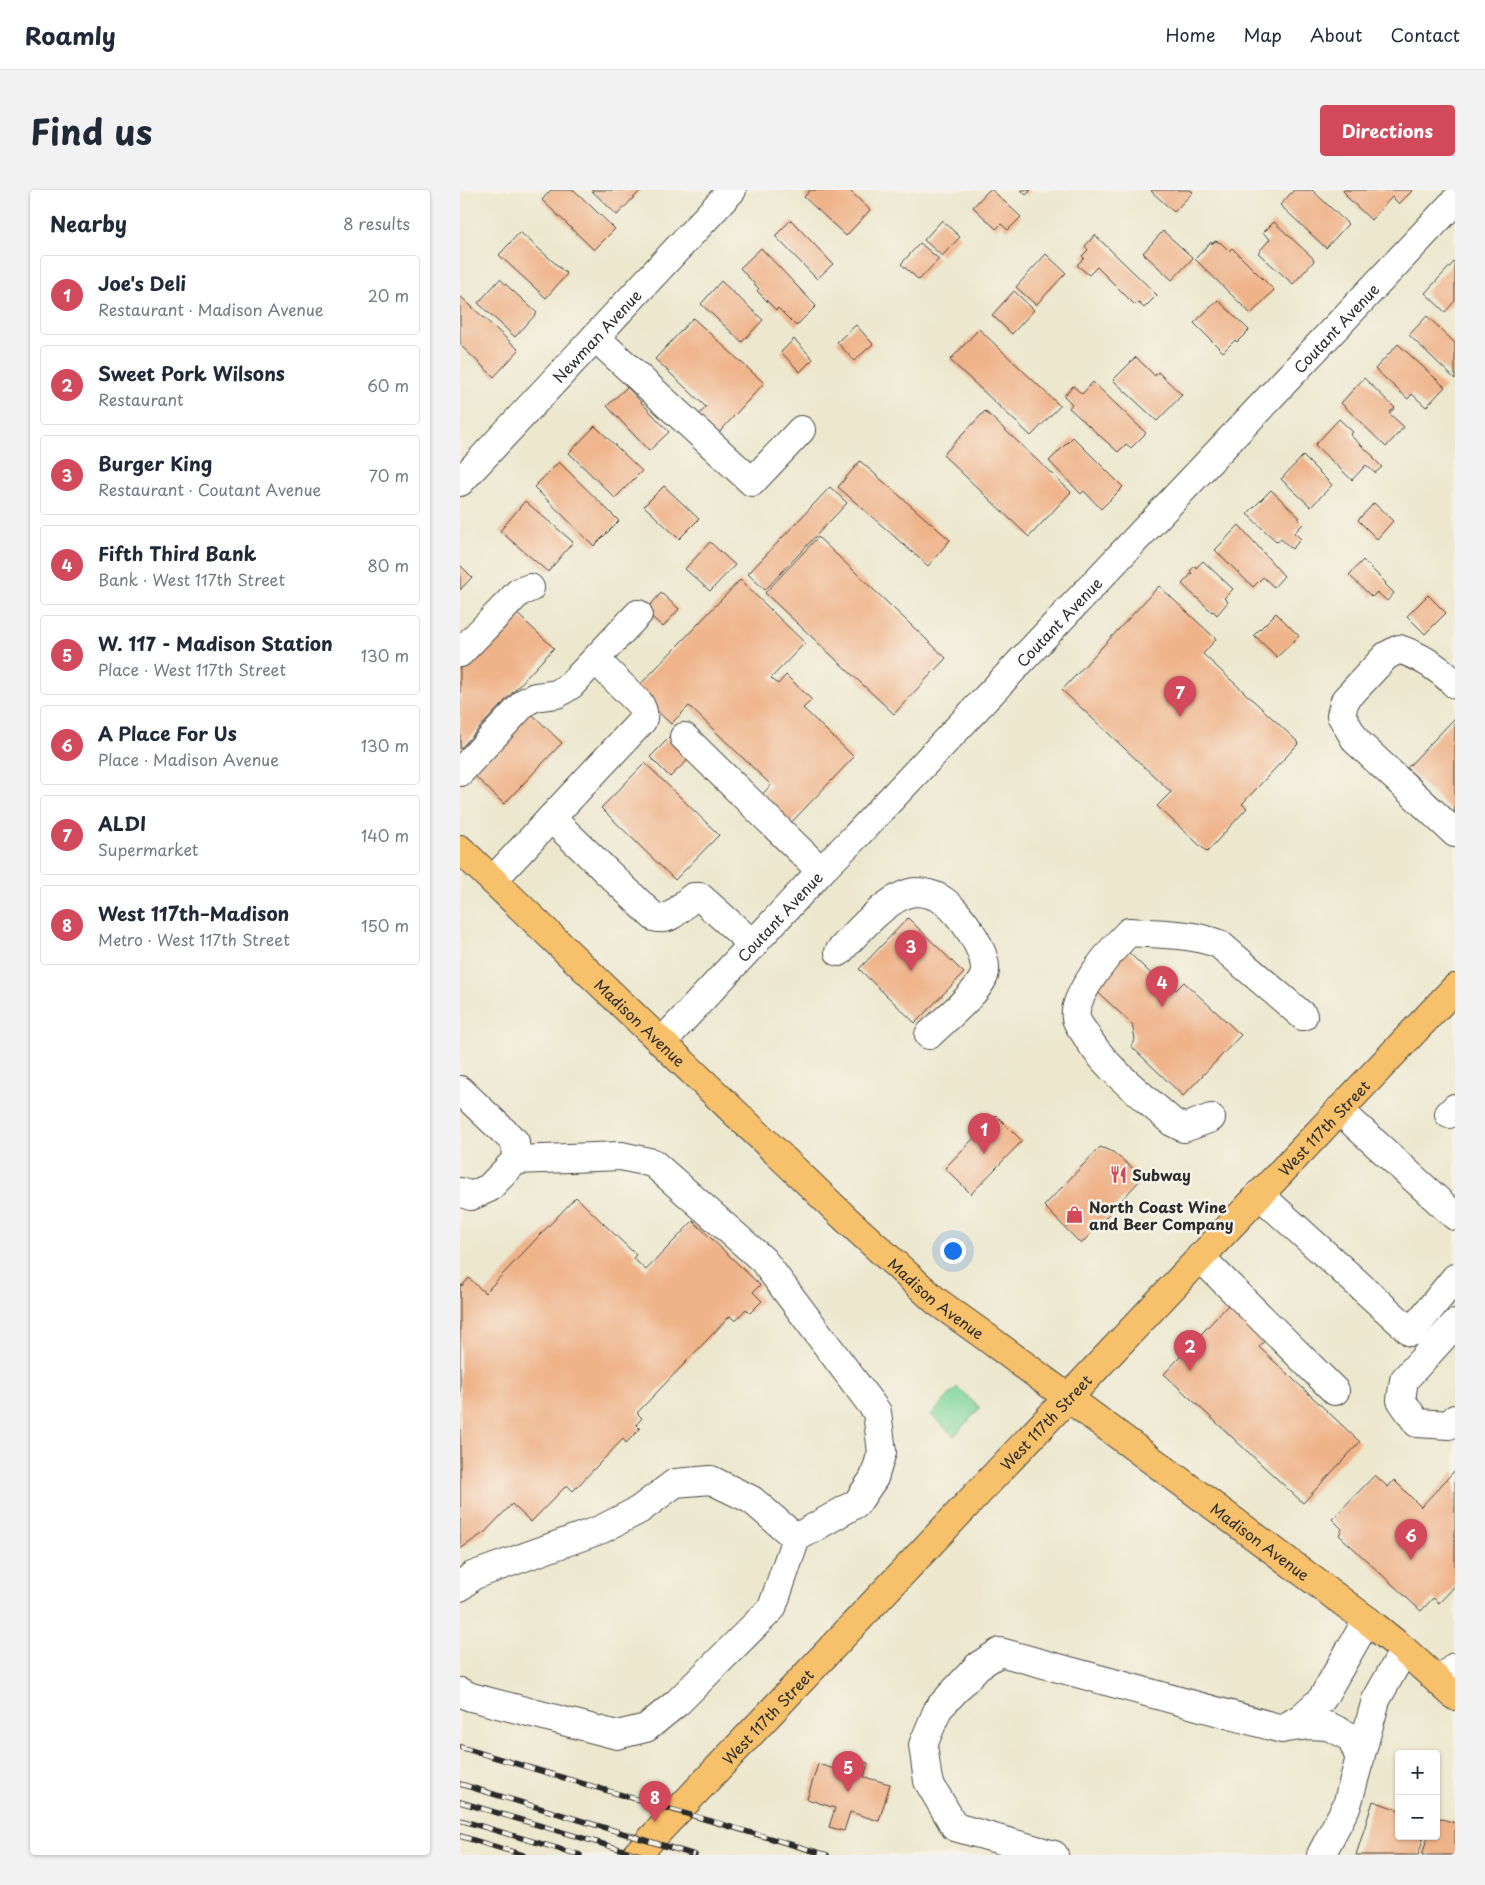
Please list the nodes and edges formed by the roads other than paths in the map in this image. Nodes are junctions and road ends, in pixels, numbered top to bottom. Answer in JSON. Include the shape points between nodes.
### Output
{"nodes":[{"id":1,"x":732,"y":190,"type":"edge"},
{"id":2,"x":1455,"y":201,"type":"edge"},
{"id":3,"x":595,"y":337,"type":"junction"},
{"id":4,"x":801,"y":430,"type":"dead end"},
{"id":5,"x":460,"y":482,"type":"edge"},
{"id":6,"x":530,"y":588,"type":"dead end"},
{"id":7,"x":638,"y":614,"type":"dead end"},
{"id":8,"x":460,"y":653,"type":"edge"},
{"id":9,"x":596,"y":660,"type":"junction"},
{"id":10,"x":1455,"y":684,"type":"edge"},
{"id":11,"x":684,"y":737,"type":"dead end"},
{"id":12,"x":460,"y":772,"type":"edge"},
{"id":13,"x":551,"y":818,"type":"junction"},
{"id":14,"x":1455,"y":833,"type":"edge"},
{"id":15,"x":460,"y":849,"type":"edge"},
{"id":16,"x":820,"y":871,"type":"junction"},
{"id":17,"x":493,"y":880,"type":"junction"},
{"id":18,"x":754,"y":945,"type":"junction"},
{"id":19,"x":839,"y":952,"type":"dead end"},
{"id":20,"x":1455,"y":988,"type":"edge"},
{"id":21,"x":1303,"y":1016,"type":"dead end"},
{"id":22,"x":930,"y":1034,"type":"dead end"},
{"id":23,"x":662,"y":1042,"type":"junction"},
{"id":24,"x":460,"y":1090,"type":"edge"},
{"id":25,"x":1339,"y":1110,"type":"junction"},
{"id":26,"x":1210,"y":1118,"type":"dead end"},
{"id":27,"x":516,"y":1160,"type":"junction"},
{"id":28,"x":460,"y":1192,"type":"edge"},
{"id":29,"x":1259,"y":1194,"type":"junction"},
{"id":30,"x":1455,"y":1216,"type":"edge"},
{"id":31,"x":1200,"y":1257,"type":"junction"},
{"id":32,"x":1455,"y":1278,"type":"edge"},
{"id":33,"x":1455,"y":1324,"type":"edge"},
{"id":34,"x":1335,"y":1391,"type":"dead end"},
{"id":35,"x":1068,"y":1397,"type":"junction"},
{"id":36,"x":1455,"y":1419,"type":"edge"},
{"id":37,"x":796,"y":1538,"type":"junction"},
{"id":38,"x":460,"y":1586,"type":"edge"},
{"id":39,"x":1367,"y":1620,"type":"junction"},
{"id":40,"x":1404,"y":1650,"type":"junction"},
{"id":41,"x":1450,"y":1682,"type":"edge"},
{"id":42,"x":460,"y":1692,"type":"edge"},
{"id":43,"x":1282,"y":1728,"type":"junction"},
{"id":44,"x":1360,"y":1760,"type":"junction"},
{"id":45,"x":636,"y":1855,"type":"edge"},
{"id":46,"x":1054,"y":1855,"type":"edge"},
{"id":47,"x":1321,"y":1855,"type":"edge"}],
"edges":[{"from":1,"to":3,"type":"street","name":"Newman Avenue"},
{"from":2,"to":16,"type":"street","name":"Coutant Avenue"},
{"from":3,"to":4,"type":"street","via":[[752,482]]},
{"from":3,"to":5,"type":"street","name":"Newman Avenue"},
{"from":6,"to":8,"type":"street","via":[[519,592]]},
{"from":7,"to":9,"type":"street"},
{"from":9,"to":12,"type":"street","via":[[557,694],[525,702]]},
{"from":9,"to":13,"type":"street","via":[[639,703],[644,716]]},
{"from":10,"to":14,"type":"street","via":[[1417,655],[1399,649],[1386,656],[1345,700],[1341,715],[1356,741]]},
{"from":11,"to":16,"type":"street"},
{"from":13,"to":17,"type":"street"},
{"from":13,"to":18,"type":"street","via":[[654,917],[668,918],[693,897],[700,897]]},
{"from":15,"to":17,"type":"main road","name":"Madison Avenue"},
{"from":16,"to":18,"type":"street","name":"Coutant Avenue"},
{"from":17,"to":23,"type":"main road","name":"Madison Avenue"},
{"from":18,"to":23,"type":"street","name":"Coutant Avenue"},
{"from":19,"to":22,"type":"street","via":[[862,926],[902,896],[916,892],[941,898],[967,926],[984,959],[984,975],[974,991]]},
{"from":20,"to":25,"type":"main road","name":"West 117th Street"},
{"from":21,"to":26,"type":"street","via":[[1219,944],[1187,935],[1129,932],[1116,945],[1079,998],[1076,1018],[1089,1042],[1102,1060],[1172,1122],[1184,1128]]},
{"from":23,"to":35,"type":"main road","name":"Madison Avenue","via":[[936,1301]]},
{"from":24,"to":27,"type":"street","via":[[515,1142]]},
{"from":25,"to":29,"type":"main road","name":"West 117th Street"},
{"from":25,"to":30,"type":"street"},
{"from":27,"to":28,"type":"street","via":[[490,1188],[471,1196]]},
{"from":27,"to":37,"type":"street","via":[[621,1156],[653,1163],[763,1260],[877,1412],[882,1452],[874,1478],[857,1503]]},
{"from":29,"to":31,"type":"main road","name":"West 117th Street"},
{"from":29,"to":32,"type":"street","via":[[1411,1332]]},
{"from":31,"to":34,"type":"street"},
{"from":31,"to":35,"type":"main road","name":"West 117th Street"},
{"from":33,"to":36,"type":"street","via":[[1404,1380],[1401,1400],[1417,1423],[1449,1425]]},
{"from":35,"to":39,"type":"main road","name":"Madison Avenue"},
{"from":35,"to":45,"type":"main road","name":"West 117th Street"},
{"from":37,"to":38,"type":"street","via":[[752,1500],[710,1480],[675,1483],[639,1510],[602,1529],[472,1576]]},
{"from":37,"to":42,"type":"street","via":[[772,1608],[678,1702],[646,1728],[618,1735],[471,1698]]},
{"from":39,"to":40,"type":"main road","name":"Madison Avenue"},
{"from":39,"to":43,"type":"street","via":[[1322,1699],[1301,1718]]},
{"from":40,"to":41,"type":"main road","name":"Madison Avenue"},
{"from":40,"to":44,"type":"street","via":[[1376,1700]]},
{"from":43,"to":44,"type":"street","via":[[1328,1726],[1351,1737]]},
{"from":43,"to":46,"type":"street","via":[[1000,1652],[978,1666],[938,1709],[923,1746],[928,1781],[955,1827]]},
{"from":44,"to":47,"type":"street","via":[[1347,1805]]}]}
